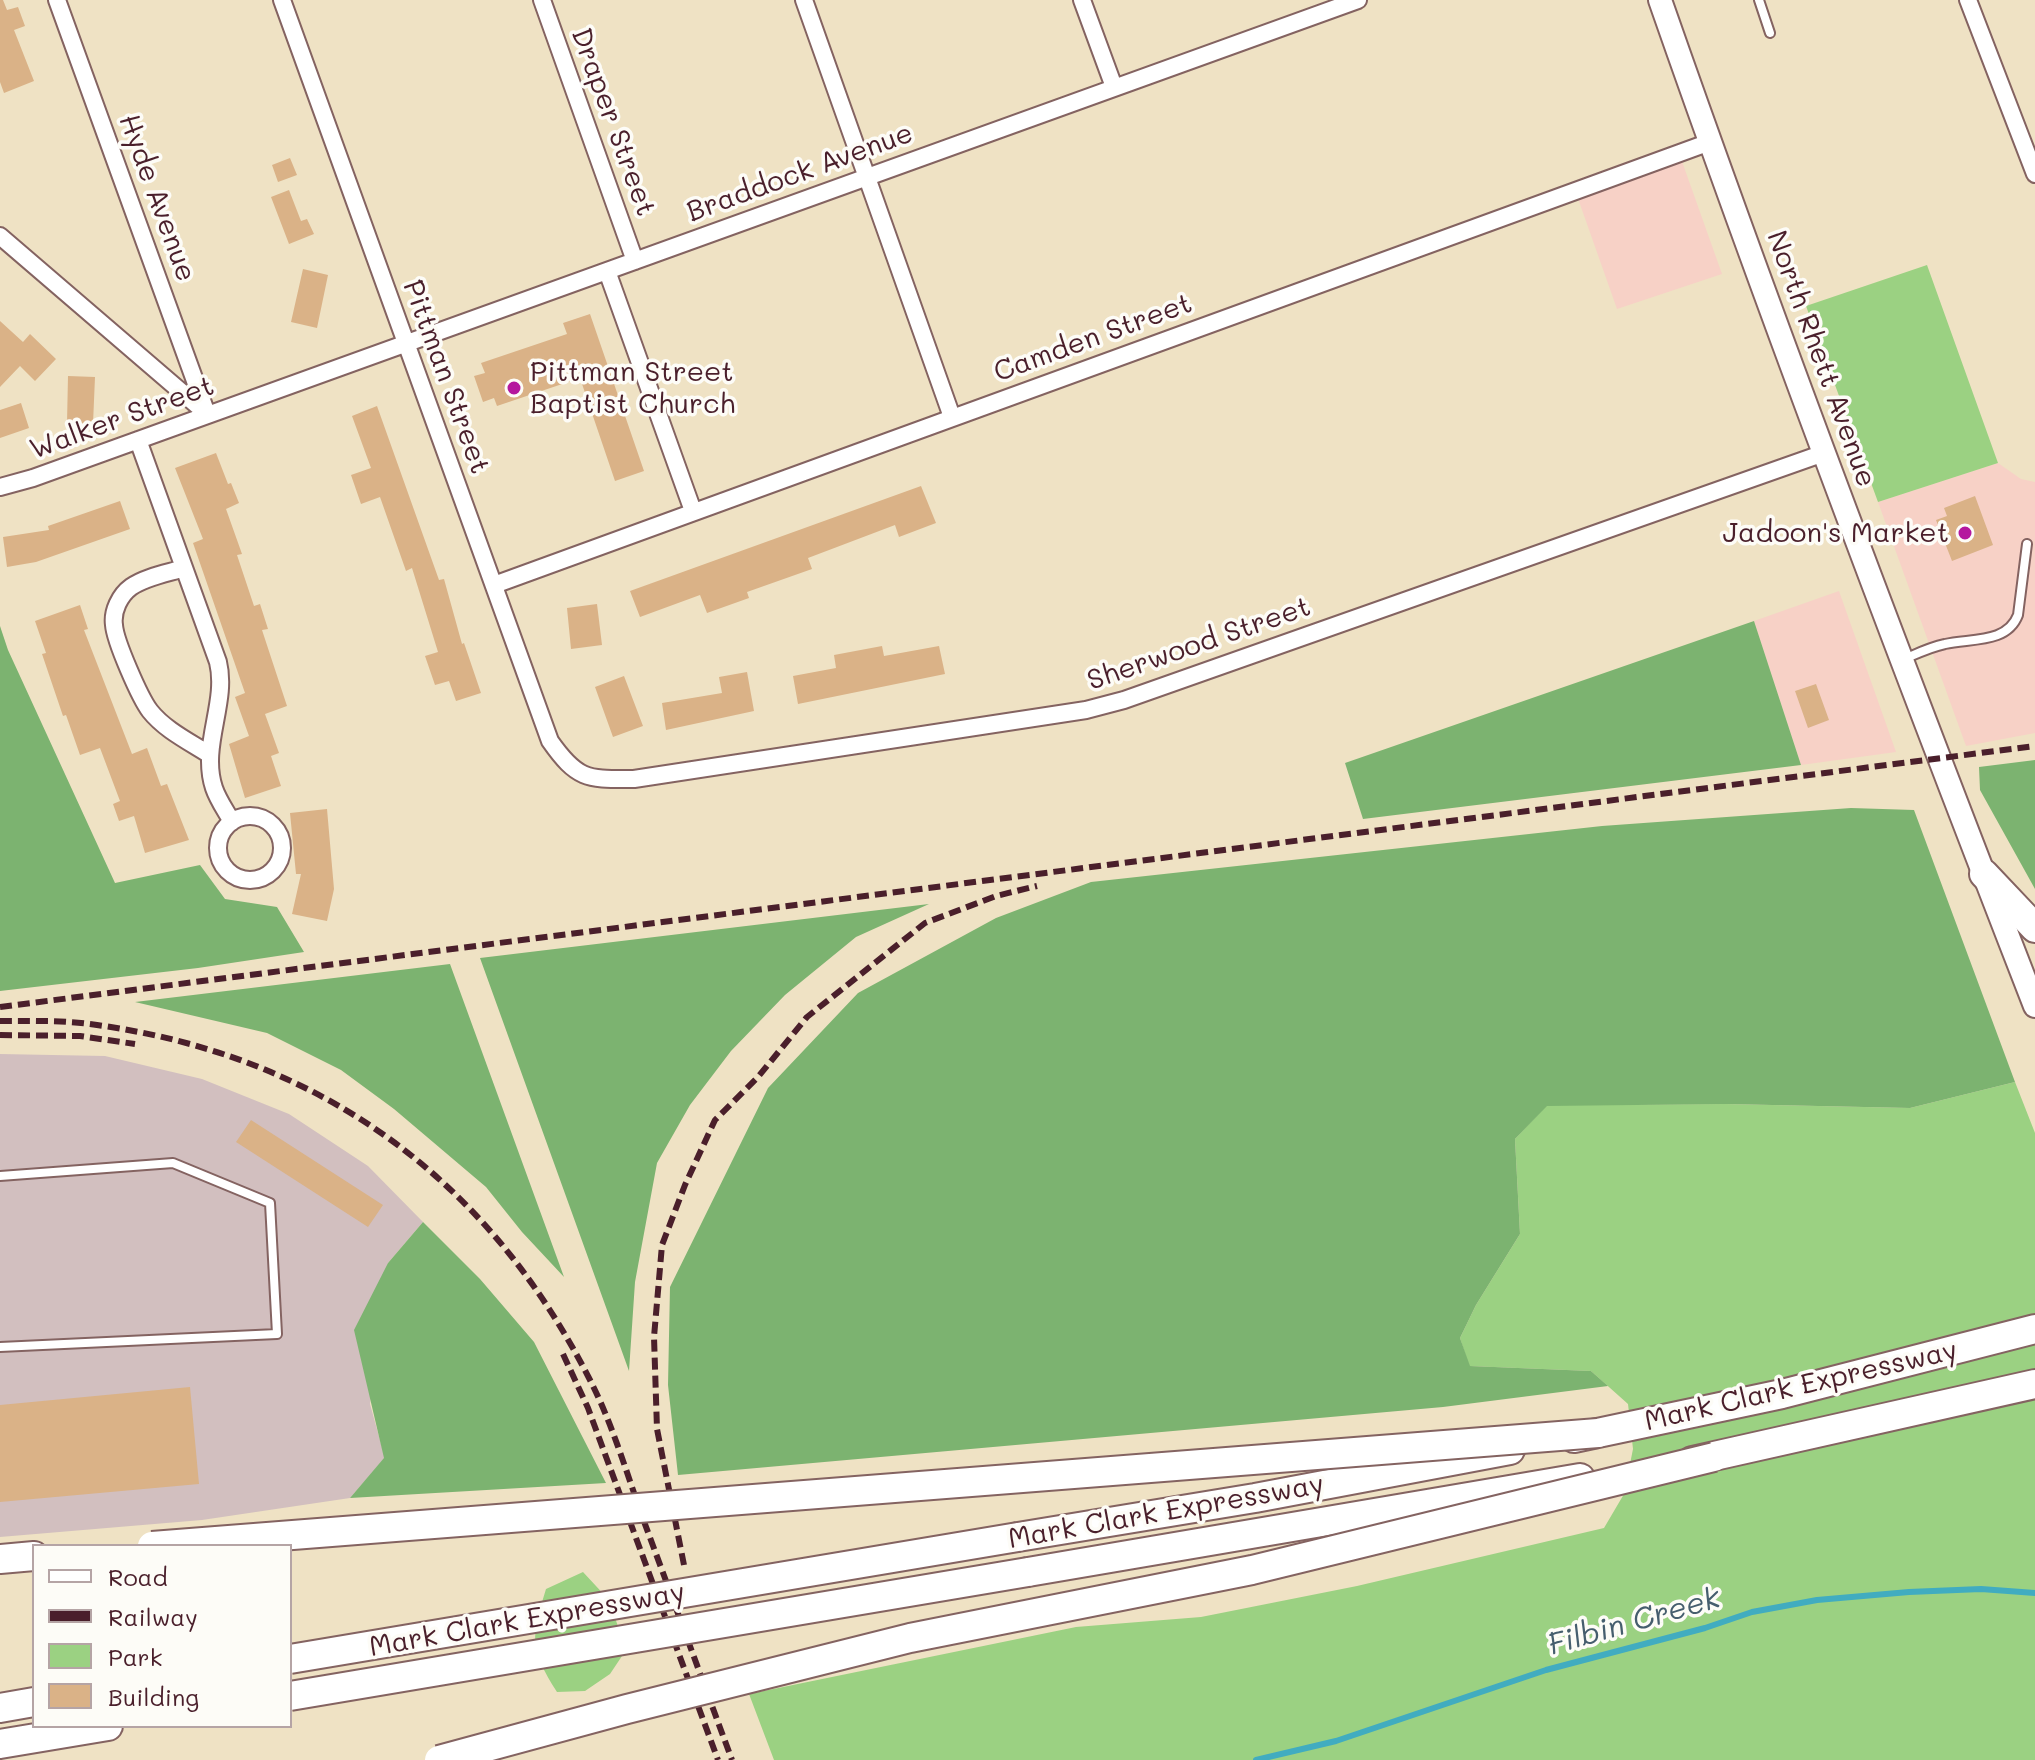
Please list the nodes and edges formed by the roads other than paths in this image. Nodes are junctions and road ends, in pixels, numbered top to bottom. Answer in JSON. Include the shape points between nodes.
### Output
{"nodes":[{"id":1,"x":57,"y":0,"type":"edge"},
{"id":2,"x":282,"y":0,"type":"edge"},
{"id":3,"x":542,"y":0,"type":"edge"},
{"id":4,"x":804,"y":0,"type":"edge"},
{"id":5,"x":1082,"y":0,"type":"edge"},
{"id":6,"x":1356,"y":0,"type":"edge"},
{"id":7,"x":1660,"y":0,"type":"edge"},
{"id":8,"x":1759,"y":0,"type":"edge"},
{"id":9,"x":1968,"y":0,"type":"edge"},
{"id":10,"x":1770,"y":33,"type":"dead end"},
{"id":11,"x":1114,"y":87,"type":"junction"},
{"id":12,"x":1710,"y":142,"type":"junction"},
{"id":13,"x":2035,"y":174,"type":"edge"},
{"id":14,"x":868,"y":176,"type":"junction"},
{"id":15,"x":0,"y":236,"type":"edge"},
{"id":16,"x":635,"y":261,"type":"junction"},
{"id":17,"x":607,"y":271,"type":"junction"},
{"id":18,"x":406,"y":343,"type":"junction"},
{"id":19,"x":261,"y":396,"type":"joint"},
{"id":20,"x":207,"y":414,"type":"junction"},
{"id":21,"x":952,"y":417,"type":"junction"},
{"id":22,"x":138,"y":440,"type":"junction"},
{"id":23,"x":1824,"y":453,"type":"junction"},
{"id":24,"x":0,"y":487,"type":"edge"},
{"id":25,"x":693,"y":511,"type":"junction"},
{"id":26,"x":2027,"y":544,"type":"dead end"},
{"id":27,"x":184,"y":568,"type":"junction"},
{"id":28,"x":494,"y":585,"type":"junction"},
{"id":29,"x":1901,"y":660,"type":"junction"},
{"id":30,"x":210,"y":755,"type":"junction"},
{"id":31,"x":568,"y":767,"type":"joint"},
{"id":32,"x":232,"y":822,"type":"dead end"},
{"id":33,"x":1984,"y":874,"type":"junction"},
{"id":34,"x":2035,"y":928,"type":"edge"},
{"id":35,"x":2035,"y":1006,"type":"edge"},
{"id":36,"x":0,"y":1176,"type":"edge"},
{"id":37,"x":2035,"y":1329,"type":"edge"},
{"id":38,"x":0,"y":1347,"type":"edge"},
{"id":39,"x":2035,"y":1384,"type":"edge"},
{"id":40,"x":1598,"y":1433,"type":"junction"},
{"id":41,"x":1714,"y":1457,"type":"junction"},
{"id":42,"x":178,"y":1544,"type":"edge"},
{"id":43,"x":32,"y":1556,"type":"edge"},
{"id":44,"x":0,"y":1559,"type":"edge"},
{"id":45,"x":292,"y":1659,"type":"edge"},
{"id":46,"x":292,"y":1696,"type":"edge"},
{"id":47,"x":32,"y":1702,"type":"edge"},
{"id":48,"x":0,"y":1708,"type":"edge"},
{"id":49,"x":96,"y":1728,"type":"edge"},
{"id":50,"x":0,"y":1744,"type":"edge"},
{"id":51,"x":439,"y":1760,"type":"edge"}],
"edges":[{"from":1,"to":20,"type":"street","name":"Hyde Avenue"},
{"from":2,"to":18,"type":"street","name":"Pittman Street"},
{"from":3,"to":16,"type":"street","name":"Draper Street"},
{"from":4,"to":14,"type":"street"},
{"from":5,"to":11,"type":"street"},
{"from":6,"to":11,"type":"street","name":"Braddock Avenue"},
{"from":7,"to":12,"type":"main road","name":"North Rhett Avenue"},
{"from":8,"to":10,"type":"lane"},
{"from":9,"to":13,"type":"street"},
{"from":11,"to":14,"type":"street","name":"Braddock Avenue"},
{"from":12,"to":21,"type":"street","name":"Camden Street"},
{"from":12,"to":23,"type":"main road","name":"North Rhett Avenue"},
{"from":14,"to":16,"type":"street","name":"Braddock Avenue"},
{"from":14,"to":21,"type":"street"},
{"from":15,"to":20,"type":"street"},
{"from":16,"to":17,"type":"street","name":"Braddock Avenue"},
{"from":17,"to":18,"type":"street","name":"Braddock Avenue"},
{"from":17,"to":25,"type":"street"},
{"from":18,"to":19,"type":"street","name":"Braddock Avenue"},
{"from":18,"to":28,"type":"street","name":"Pittman Street"},
{"from":19,"to":20,"type":"street","name":"Walker Street"},
{"from":20,"to":22,"type":"street","name":"Walker Street"},
{"from":21,"to":25,"type":"street","name":"Camden Street"},
{"from":22,"to":24,"type":"street","name":"Walker Street"},
{"from":22,"to":27,"type":"street"},
{"from":23,"to":29,"type":"main road","name":"North Rhett Avenue"},
{"from":23,"to":31,"type":"street","name":"Sherwood Street","via":[[1086,710],[634,779],[596,779]]},
{"from":25,"to":28,"type":"street","name":"Camden Street"},
{"from":26,"to":29,"type":"lane","via":[[2014,625],[2002,634],[1943,644]]},
{"from":27,"to":30,"type":"street","via":[[221,675]]},
{"from":27,"to":30,"type":"street","via":[[130,588],[120,600],[114,627],[151,712]]},
{"from":28,"to":31,"type":"street","name":"Pittman Street","via":[[550,741]]},
{"from":29,"to":33,"type":"main road","name":"North Rhett Avenue"},
{"from":30,"to":32,"type":"street","via":[[214,790]]},
{"from":33,"to":34,"type":"highway"},
{"from":33,"to":35,"type":"main road","name":"North Rhett Avenue"},
{"from":36,"to":38,"type":"lane","via":[[173,1163],[270,1203],[277,1334]]},
{"from":37,"to":40,"type":"highway","name":"Mark Clark Expressway","via":[[1782,1394]]},
{"from":39,"to":41,"type":"highway","name":"Mark Clark Expressway"},
{"from":40,"to":42,"type":"highway","bridge":true},
{"from":40,"to":45,"type":"highway","name":"Mark Clark Expressway","bridge":true,"via":[[1134,1520]]},
{"from":41,"to":46,"type":"highway","name":"Mark Clark Expressway","bridge":true},
{"from":41,"to":51,"type":"highway","bridge":true,"via":[[1252,1570],[910,1638]]},
{"from":43,"to":44,"type":"highway"},
{"from":47,"to":48,"type":"highway"},
{"from":49,"to":50,"type":"highway"}]}
